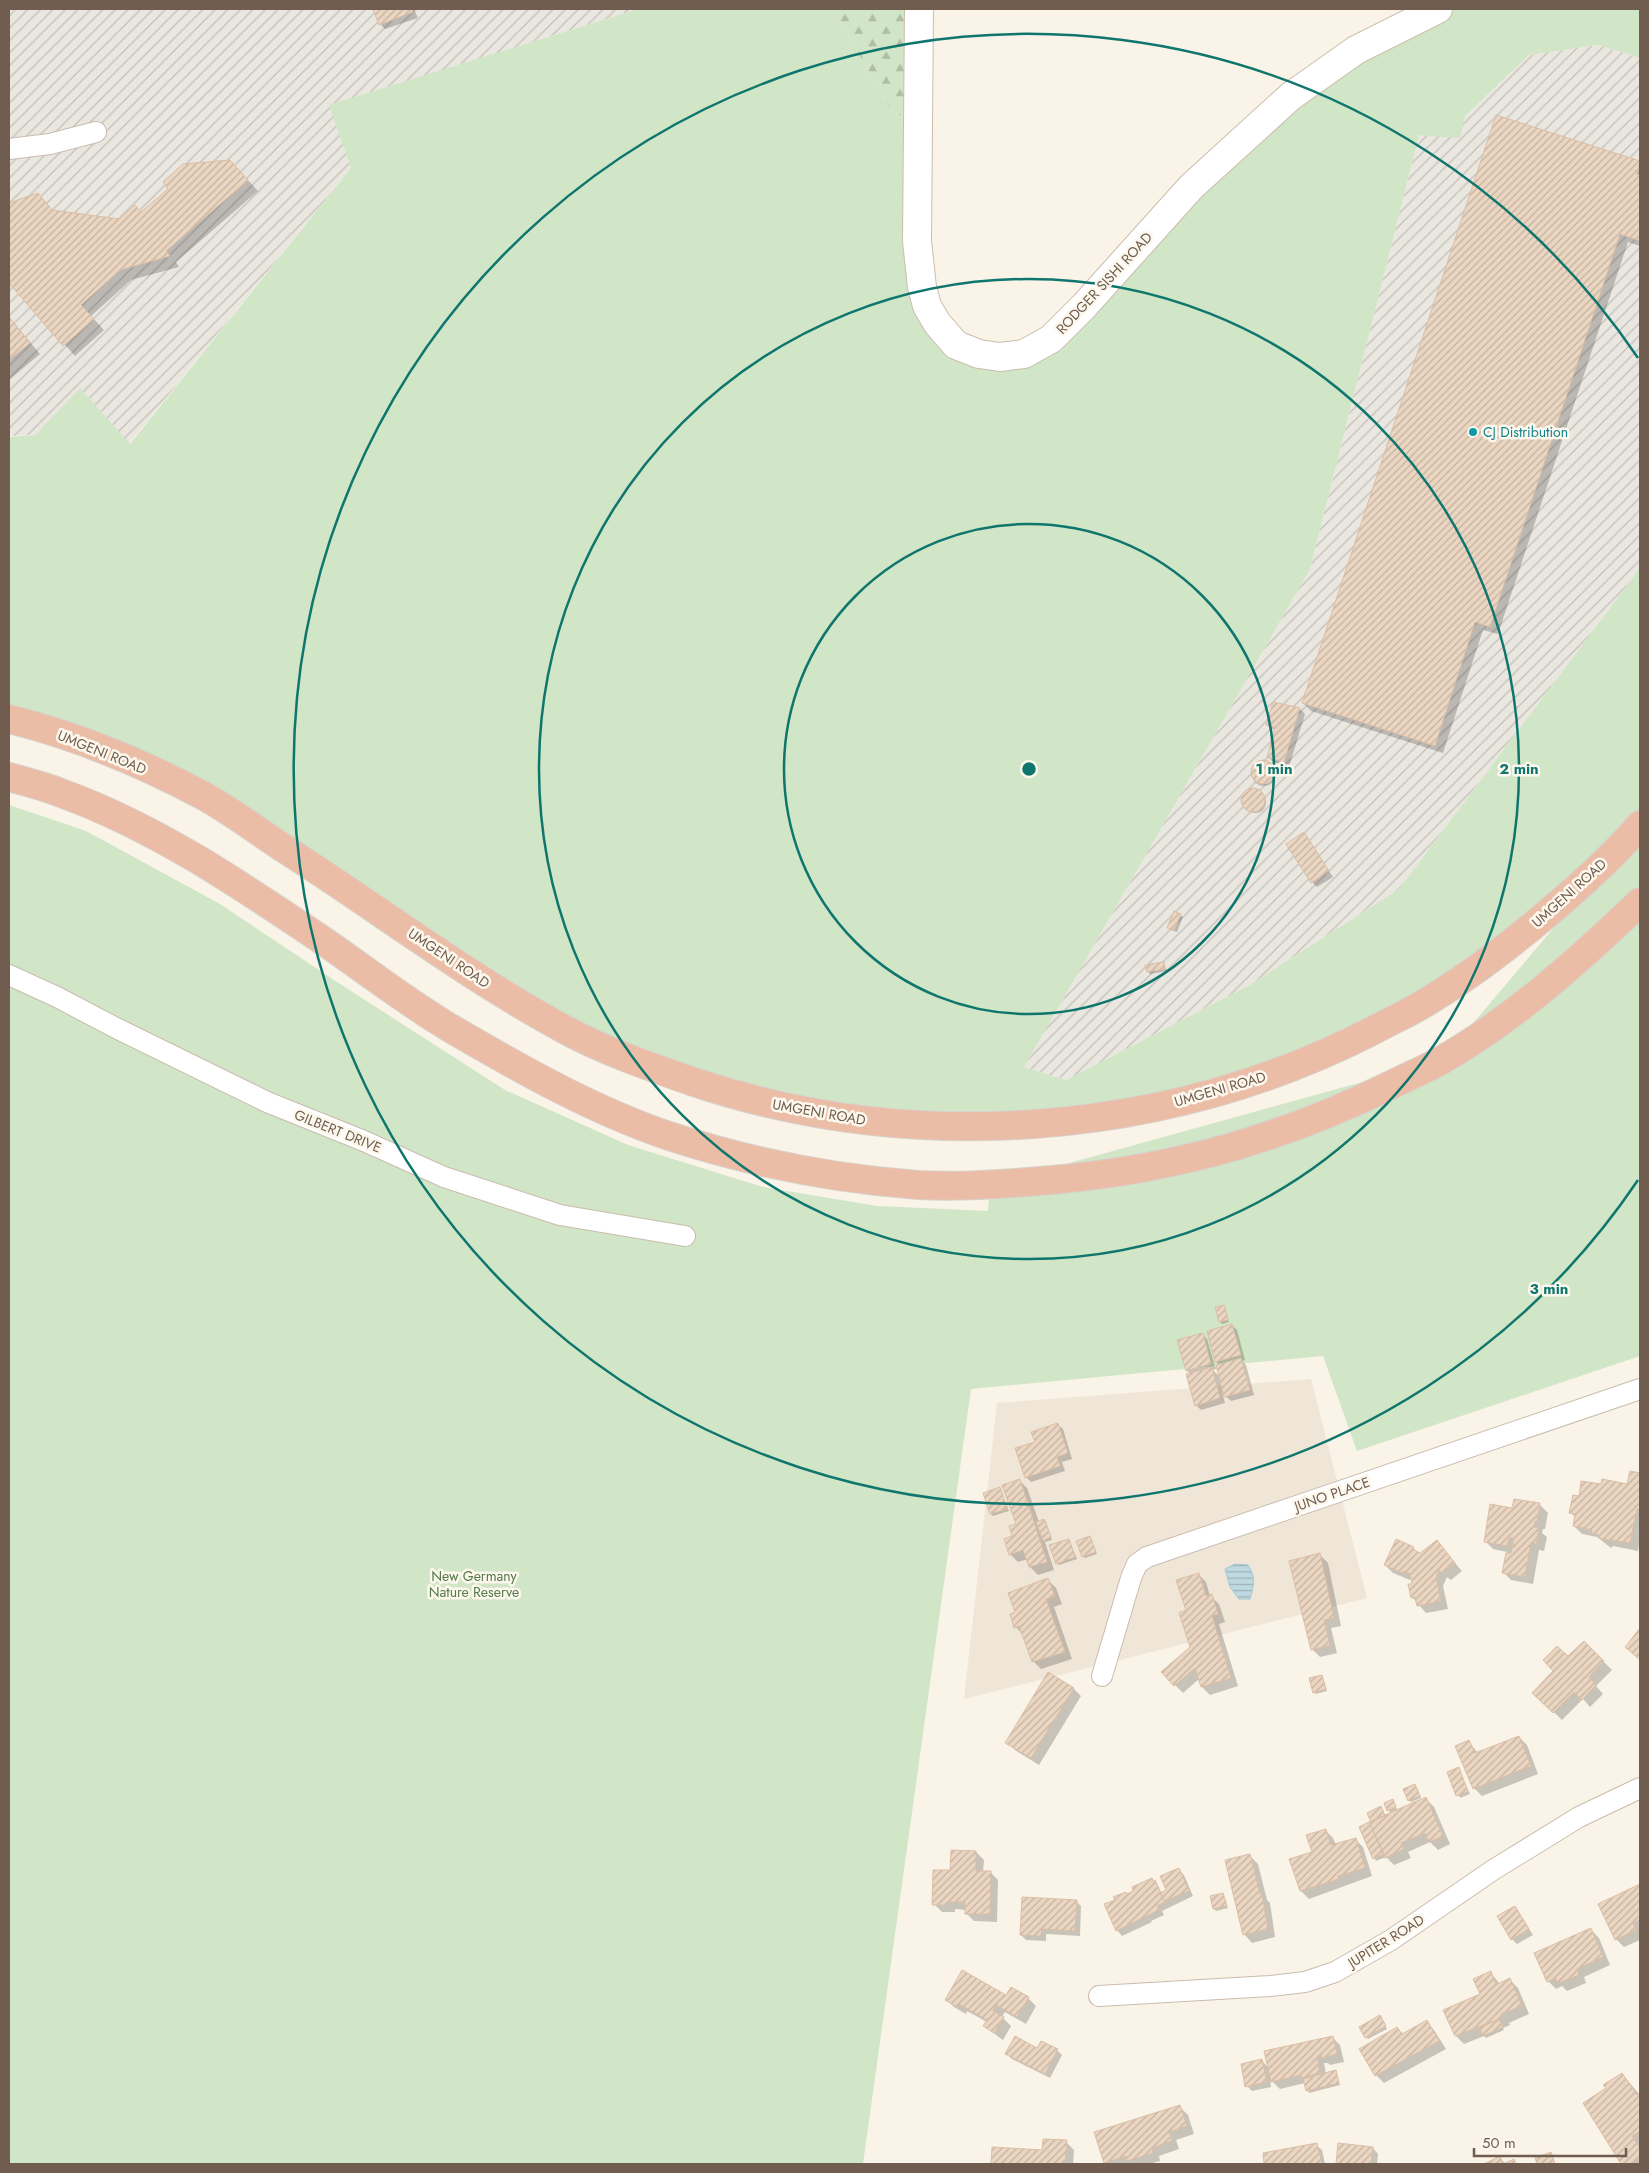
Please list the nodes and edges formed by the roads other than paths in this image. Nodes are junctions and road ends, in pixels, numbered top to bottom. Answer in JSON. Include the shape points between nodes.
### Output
{"nodes":[{"id":1,"x":919,"y":9,"type":"edge"},
{"id":2,"x":1438,"y":9,"type":"edge"},
{"id":3,"x":96,"y":132,"type":"dead end"},
{"id":4,"x":9,"y":149,"type":"edge"},
{"id":5,"x":9,"y":719,"type":"edge"},
{"id":6,"x":9,"y":777,"type":"edge"},
{"id":7,"x":1640,"y":825,"type":"edge"},
{"id":8,"x":1640,"y":902,"type":"edge"},
{"id":9,"x":1640,"y":928,"type":"edge"},
{"id":10,"x":9,"y":975,"type":"edge"},
{"id":11,"x":1442,"y":1060,"type":"junction"},
{"id":12,"x":685,"y":1236,"type":"dead end"},
{"id":13,"x":1640,"y":1389,"type":"edge"},
{"id":14,"x":1102,"y":1676,"type":"dead end"},
{"id":15,"x":1640,"y":1788,"type":"edge"},
{"id":16,"x":1100,"y":1996,"type":"dead end"}],
"edges":[{"from":1,"to":2,"type":"street","name":"RODGER SISHI ROAD","via":[[917,241],[922,288],[934,318],[956,345],[979,354],[1000,357],[1024,354],[1051,339],[1191,188],[1291,96],[1356,50]]},
{"from":3,"to":4,"type":"street","via":[[50,144]]},
{"from":5,"to":7,"type":"highway","name":"UMGENI ROAD","via":[[78,740],[205,797],[496,990],[568,1031],[637,1062],[716,1089],[767,1103],[872,1121],[963,1126],[1064,1122],[1191,1100],[1257,1080],[1338,1048],[1422,1005],[1508,946],[1573,891]]},
{"from":6,"to":11,"type":"highway","via":[[110,813],[161,839],[243,888],[451,1029],[598,1107],[665,1135],[737,1156],[826,1174],[919,1185],[990,1185],[1062,1180],[1182,1162],[1274,1135],[1357,1102]]},
{"from":8,"to":11,"type":"highway","via":[[1527,1003]]},
{"from":9,"to":11,"type":"highway","via":[[1605,960],[1545,1004]]},
{"from":10,"to":12,"type":"street","name":"GILBERT DRIVE","via":[[267,1102],[444,1177],[560,1215]]},
{"from":13,"to":14,"type":"street","name":"JUNO PLACE","via":[[1146,1557],[1137,1564],[1131,1578]]},
{"from":15,"to":16,"type":"street","name":"JUPITER ROAD","via":[[1579,1817],[1335,1972],[1305,1982],[1270,1986]]}]}
